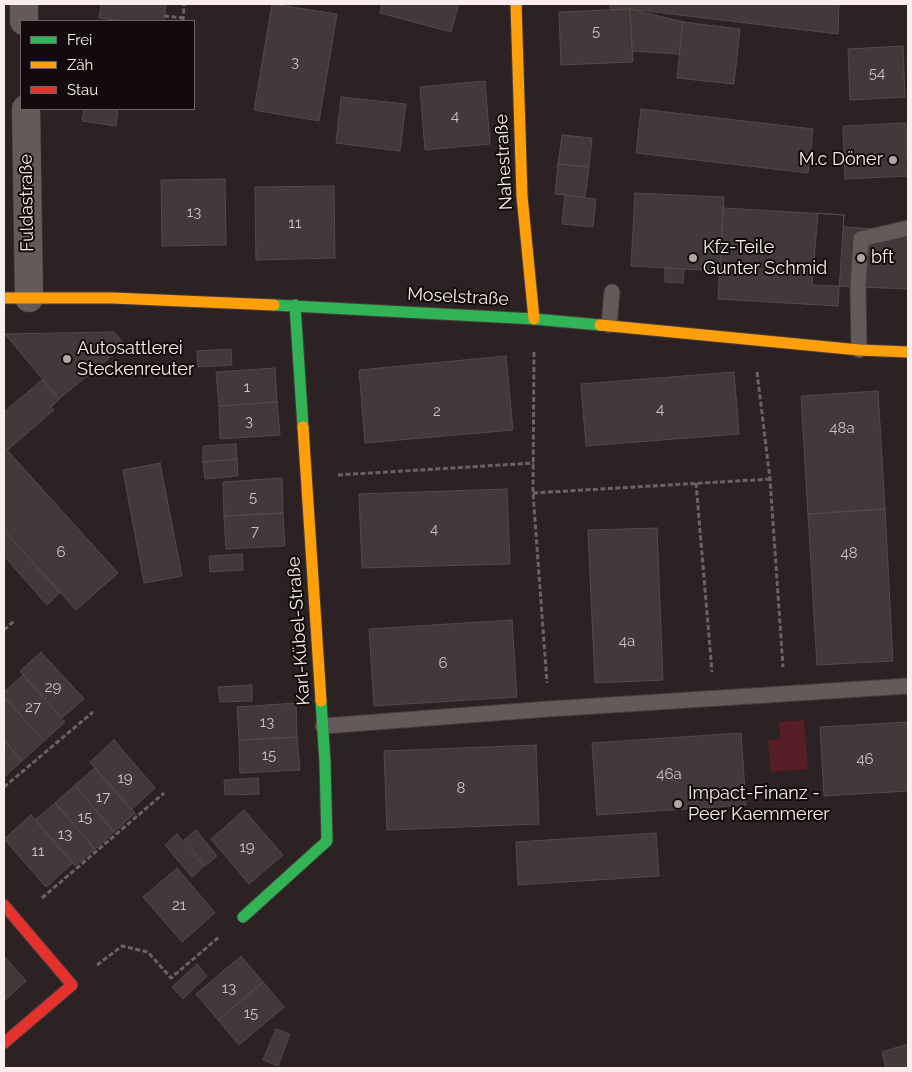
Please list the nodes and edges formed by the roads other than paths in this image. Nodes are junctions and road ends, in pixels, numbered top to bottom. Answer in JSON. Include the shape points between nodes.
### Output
{"nodes":[{"id":1,"x":24,"y":4,"type":"edge"},
{"id":2,"x":516,"y":4,"type":"edge"},
{"id":3,"x":24,"y":20,"type":"edge"},
{"id":4,"x":26,"y":110,"type":"edge"},
{"id":5,"x":908,"y":228,"type":"edge"},
{"id":6,"x":612,"y":292,"type":"dead end"},
{"id":7,"x":16,"y":298,"type":"edge"},
{"id":8,"x":295,"y":305,"type":"junction"},
{"id":9,"x":534,"y":319,"type":"junction"},
{"id":10,"x":609,"y":325,"type":"junction"},
{"id":11,"x":859,"y":350,"type":"junction"},
{"id":12,"x":908,"y":352,"type":"edge"},
{"id":13,"x":908,"y":686,"type":"edge"},
{"id":14,"x":323,"y":726,"type":"junction"},
{"id":15,"x":4,"y":905,"type":"edge"},
{"id":16,"x":243,"y":918,"type":"road end"},
{"id":17,"x":4,"y":1042,"type":"edge"}],
"edges":[{"from":1,"to":3,"type":"street"},
{"from":2,"to":9,"type":"street","name":"Nahestraße","via":[[522,196]]},
{"from":4,"to":7,"type":"street","name":"Fuldastraße"},
{"from":5,"to":11,"type":"lane","via":[[861,239]]},
{"from":6,"to":10,"type":"lane"},
{"from":7,"to":8,"type":"street","name":"Moselstraße"},
{"from":8,"to":9,"type":"street","name":"Moselstraße"},
{"from":8,"to":14,"type":"street","name":"Karl-Kübel-Straße"},
{"from":9,"to":10,"type":"street","name":"Moselstraße"},
{"from":10,"to":11,"type":"street","name":"Moselstraße"},
{"from":11,"to":12,"type":"street","name":"Moselstraße"},
{"from":13,"to":14,"type":"lane"},
{"from":14,"to":16,"type":"street","name":"Karl-Kübel-Straße","via":[[327,840]]},
{"from":15,"to":17,"type":"street","via":[[72,985]]}]}
